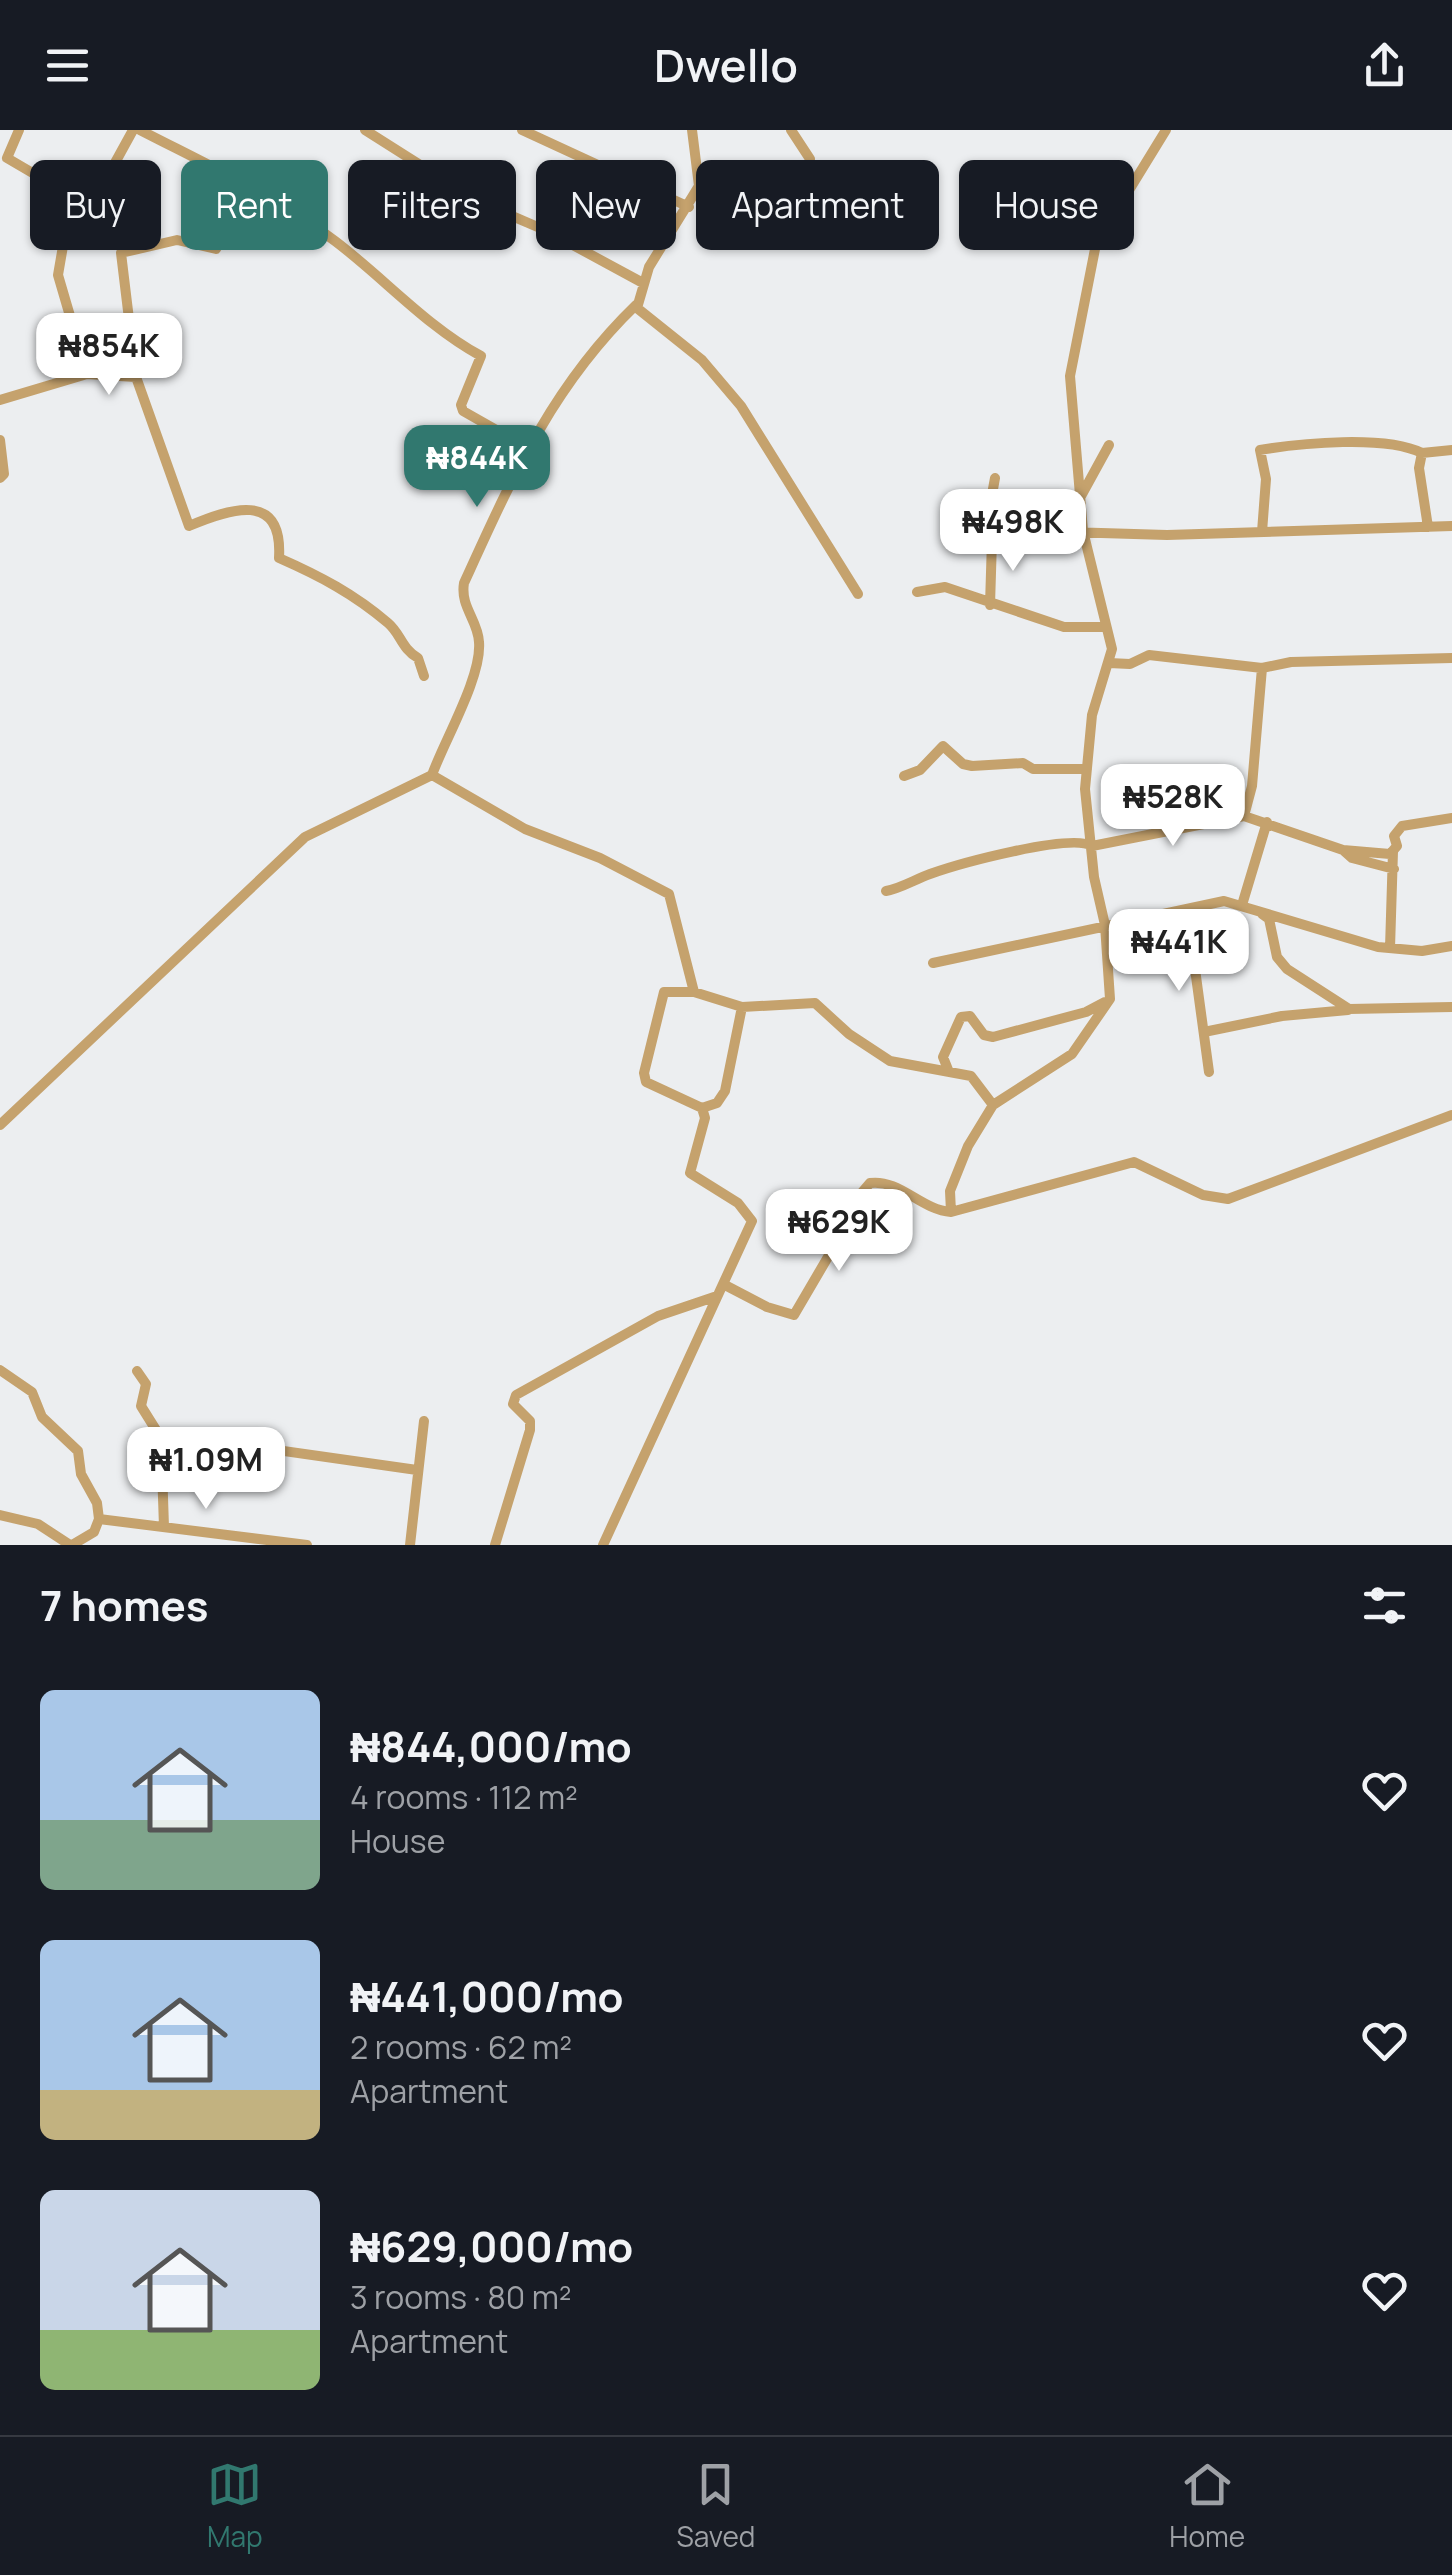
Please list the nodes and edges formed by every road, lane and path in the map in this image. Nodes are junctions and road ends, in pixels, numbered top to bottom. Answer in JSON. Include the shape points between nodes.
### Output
{"nodes":[{"id":1,"x":20,"y":130,"type":"edge"},
{"id":2,"x":137,"y":130,"type":"edge"},
{"id":3,"x":365,"y":130,"type":"edge"},
{"id":4,"x":522,"y":130,"type":"edge"},
{"id":5,"x":692,"y":130,"type":"edge"},
{"id":6,"x":791,"y":130,"type":"edge"},
{"id":7,"x":1166,"y":130,"type":"edge"},
{"id":8,"x":7,"y":158,"type":"junction"},
{"id":9,"x":810,"y":158,"type":"dead end"},
{"id":10,"x":119,"y":160,"type":"edge"},
{"id":11,"x":196,"y":160,"type":"edge"},
{"id":12,"x":30,"y":171,"type":"edge"},
{"id":13,"x":0,"y":172,"type":"edge"},
{"id":14,"x":689,"y":207,"type":"junction"},
{"id":15,"x":328,"y":237,"type":"edge"},
{"id":16,"x":181,"y":241,"type":"edge"},
{"id":17,"x":63,"y":250,"type":"edge"},
{"id":18,"x":643,"y":283,"type":"junction"},
{"id":19,"x":636,"y":305,"type":"junction"},
{"id":20,"x":86,"y":374,"type":"junction"},
{"id":21,"x":136,"y":376,"type":"junction"},
{"id":22,"x":0,"y":400,"type":"edge"},
{"id":23,"x":0,"y":440,"type":"edge"},
{"id":24,"x":1109,"y":445,"type":"dead end"},
{"id":25,"x":526,"y":447,"type":"junction"},
{"id":26,"x":1452,"y":450,"type":"edge"},
{"id":27,"x":1422,"y":453,"type":"junction"},
{"id":28,"x":0,"y":478,"type":"edge"},
{"id":29,"x":995,"y":478,"type":"dead end"},
{"id":30,"x":1080,"y":490,"type":"junction"},
{"id":31,"x":1428,"y":526,"type":"junction"},
{"id":32,"x":1452,"y":526,"type":"edge"},
{"id":33,"x":1063,"y":529,"type":"junction"},
{"id":34,"x":1082,"y":531,"type":"junction"},
{"id":35,"x":1262,"y":532,"type":"junction"},
{"id":36,"x":995,"y":535,"type":"junction"},
{"id":37,"x":977,"y":542,"type":"dead end"},
{"id":38,"x":917,"y":592,"type":"dead end"},
{"id":39,"x":858,"y":594,"type":"dead end"},
{"id":40,"x":990,"y":604,"type":"junction"},
{"id":41,"x":1106,"y":627,"type":"junction"},
{"id":42,"x":1452,"y":658,"type":"edge"},
{"id":43,"x":1109,"y":663,"type":"junction"},
{"id":44,"x":1262,"y":668,"type":"junction"},
{"id":45,"x":424,"y":676,"type":"dead end"},
{"id":46,"x":1087,"y":769,"type":"junction"},
{"id":47,"x":432,"y":774,"type":"junction"},
{"id":48,"x":904,"y":776,"type":"dead end"},
{"id":49,"x":1244,"y":816,"type":"junction"},
{"id":50,"x":1452,"y":818,"type":"edge"},
{"id":51,"x":1268,"y":822,"type":"junction"},
{"id":52,"x":1092,"y":846,"type":"junction"},
{"id":53,"x":1343,"y":850,"type":"junction"},
{"id":54,"x":1393,"y":851,"type":"junction"},
{"id":55,"x":1394,"y":868,"type":"junction"},
{"id":56,"x":886,"y":891,"type":"dead end"},
{"id":57,"x":1242,"y":905,"type":"junction"},
{"id":58,"x":1187,"y":910,"type":"junction"},
{"id":59,"x":1257,"y":910,"type":"junction"},
{"id":60,"x":1105,"y":925,"type":"junction"},
{"id":61,"x":1452,"y":946,"type":"edge"},
{"id":62,"x":1390,"y":948,"type":"junction"},
{"id":63,"x":933,"y":963,"type":"dead end"},
{"id":64,"x":694,"y":992,"type":"junction"},
{"id":65,"x":1110,"y":999,"type":"junction"},
{"id":66,"x":1452,"y":1007,"type":"edge"},
{"id":67,"x":742,"y":1008,"type":"junction"},
{"id":68,"x":1348,"y":1010,"type":"junction"},
{"id":69,"x":1204,"y":1032,"type":"junction"},
{"id":70,"x":949,"y":1072,"type":"junction"},
{"id":71,"x":1208,"y":1072,"type":"dead end"},
{"id":72,"x":993,"y":1105,"type":"junction"},
{"id":73,"x":702,"y":1108,"type":"junction"},
{"id":74,"x":1452,"y":1115,"type":"edge"},
{"id":75,"x":0,"y":1125,"type":"edge"},
{"id":76,"x":951,"y":1212,"type":"junction"},
{"id":77,"x":722,"y":1284,"type":"junction"},
{"id":78,"x":717,"y":1296,"type":"junction"},
{"id":79,"x":0,"y":1370,"type":"edge"},
{"id":80,"x":137,"y":1371,"type":"dead end"},
{"id":81,"x":424,"y":1421,"type":"dead end"},
{"id":82,"x":161,"y":1438,"type":"junction"},
{"id":83,"x":416,"y":1470,"type":"junction"},
{"id":84,"x":0,"y":1515,"type":"edge"},
{"id":85,"x":99,"y":1520,"type":"junction"},
{"id":86,"x":164,"y":1528,"type":"junction"},
{"id":87,"x":235,"y":1540,"type":"edge"},
{"id":88,"x":71,"y":1545,"type":"edge"},
{"id":89,"x":307,"y":1545,"type":"edge"},
{"id":90,"x":410,"y":1545,"type":"edge"},
{"id":91,"x":495,"y":1545,"type":"edge"},
{"id":92,"x":603,"y":1545,"type":"edge"}],
"edges":[{"from":1,"to":8,"type":"street"},
{"from":2,"to":10,"type":"street"},
{"from":2,"to":11,"type":"street"},
{"from":3,"to":18,"type":"street","via":[[477,201]]},
{"from":4,"to":14,"type":"street"},
{"from":5,"to":14,"type":"street","via":[[699,186]]},
{"from":6,"to":9,"type":"street"},
{"from":7,"to":30,"type":"street","via":[[1096,244],[1070,376]]},
{"from":8,"to":12,"type":"street"},
{"from":8,"to":13,"type":"street"},
{"from":14,"to":18,"type":"street"},
{"from":15,"to":25,"type":"street","via":[[481,356],[463,411]]},
{"from":16,"to":21,"type":"street","via":[[121,253]]},
{"from":17,"to":20,"type":"street","via":[[58,275]]},
{"from":18,"to":19,"type":"street"},
{"from":19,"to":25,"type":"street","via":[[583,363]]},
{"from":19,"to":39,"type":"street","via":[[702,360],[741,406]]},
{"from":20,"to":21,"type":"street"},
{"from":20,"to":22,"type":"street"},
{"from":21,"to":45,"type":"street","via":[[189,526],[229,507],[268,517],[280,540],[279,558],[358,596],[391,624]]},
{"from":23,"to":28,"type":"street"},
{"from":24,"to":30,"type":"street"},
{"from":25,"to":47,"type":"street","via":[[464,583],[478,654]]},
{"from":26,"to":27,"type":"street"},
{"from":27,"to":31,"type":"street"},
{"from":27,"to":35,"type":"street","via":[[1380,444],[1260,450],[1266,479]]},
{"from":29,"to":36,"type":"street"},
{"from":30,"to":33,"type":"street"},
{"from":30,"to":34,"type":"street"},
{"from":31,"to":32,"type":"street"},
{"from":31,"to":35,"type":"street"},
{"from":33,"to":34,"type":"street"},
{"from":33,"to":36,"type":"street","via":[[1051,524]]},
{"from":34,"to":35,"type":"street"},
{"from":34,"to":41,"type":"street"},
{"from":36,"to":37,"type":"street"},
{"from":36,"to":40,"type":"street"},
{"from":38,"to":40,"type":"street","via":[[945,587]]},
{"from":40,"to":41,"type":"street","via":[[1064,627]]},
{"from":41,"to":43,"type":"street"},
{"from":42,"to":44,"type":"street"},
{"from":43,"to":44,"type":"street","via":[[1149,656]]},
{"from":43,"to":46,"type":"street","via":[[1092,716]]},
{"from":44,"to":49,"type":"street"},
{"from":46,"to":48,"type":"street","via":[[972,766],[943,746]]},
{"from":46,"to":52,"type":"street"},
{"from":47,"to":64,"type":"street","via":[[526,830],[669,894]]},
{"from":47,"to":75,"type":"street","via":[[305,837]]},
{"from":49,"to":51,"type":"street"},
{"from":49,"to":52,"type":"street"},
{"from":50,"to":54,"type":"street","via":[[1402,826]]},
{"from":51,"to":53,"type":"street"},
{"from":51,"to":57,"type":"street"},
{"from":52,"to":56,"type":"street","via":[[1080,841],[1022,851]]},
{"from":52,"to":60,"type":"street"},
{"from":53,"to":54,"type":"street"},
{"from":53,"to":55,"type":"street"},
{"from":54,"to":55,"type":"street"},
{"from":55,"to":62,"type":"street"},
{"from":57,"to":58,"type":"street","via":[[1224,901]]},
{"from":57,"to":59,"type":"street"},
{"from":58,"to":60,"type":"street"},
{"from":58,"to":69,"type":"street"},
{"from":59,"to":62,"type":"street","via":[[1350,942]]},
{"from":59,"to":68,"type":"street","via":[[1269,919],[1286,969]]},
{"from":60,"to":63,"type":"street"},
{"from":60,"to":65,"type":"street"},
{"from":61,"to":62,"type":"street"},
{"from":64,"to":67,"type":"street"},
{"from":64,"to":73,"type":"street","via":[[664,992],[659,998],[644,1073],[649,1086]]},
{"from":65,"to":70,"type":"street","via":[[993,1037],[970,1016],[961,1017],[944,1054]]},
{"from":65,"to":72,"type":"street","via":[[1072,1054]]},
{"from":66,"to":68,"type":"street"},
{"from":67,"to":70,"type":"street","via":[[815,1003],[890,1061]]},
{"from":67,"to":73,"type":"street","via":[[725,1091]]},
{"from":68,"to":69,"type":"street"},
{"from":69,"to":71,"type":"street"},
{"from":70,"to":72,"type":"street","via":[[979,1082]]},
{"from":72,"to":76,"type":"street","via":[[950,1191]]},
{"from":73,"to":77,"type":"street","via":[[690,1173],[738,1203],[752,1222]]},
{"from":74,"to":76,"type":"street","via":[[1228,1199],[1204,1195],[1134,1162]]},
{"from":76,"to":77,"type":"street","via":[[926,1206],[893,1185],[870,1182],[794,1315]]},
{"from":77,"to":78,"type":"street"},
{"from":78,"to":91,"type":"street","via":[[658,1316],[516,1395],[512,1404],[530,1421],[530,1430]]},
{"from":78,"to":92,"type":"street"},
{"from":79,"to":85,"type":"street","via":[[32,1392],[42,1417],[76,1448]]},
{"from":80,"to":82,"type":"street","via":[[146,1384],[146,1420]]},
{"from":81,"to":83,"type":"street"},
{"from":82,"to":83,"type":"street"},
{"from":82,"to":86,"type":"street"},
{"from":83,"to":90,"type":"street"},
{"from":84,"to":88,"type":"street","via":[[38,1524]]},
{"from":85,"to":86,"type":"street"},
{"from":85,"to":88,"type":"street","via":[[94,1532]]},
{"from":86,"to":87,"type":"street"},
{"from":87,"to":89,"type":"street"}]}
